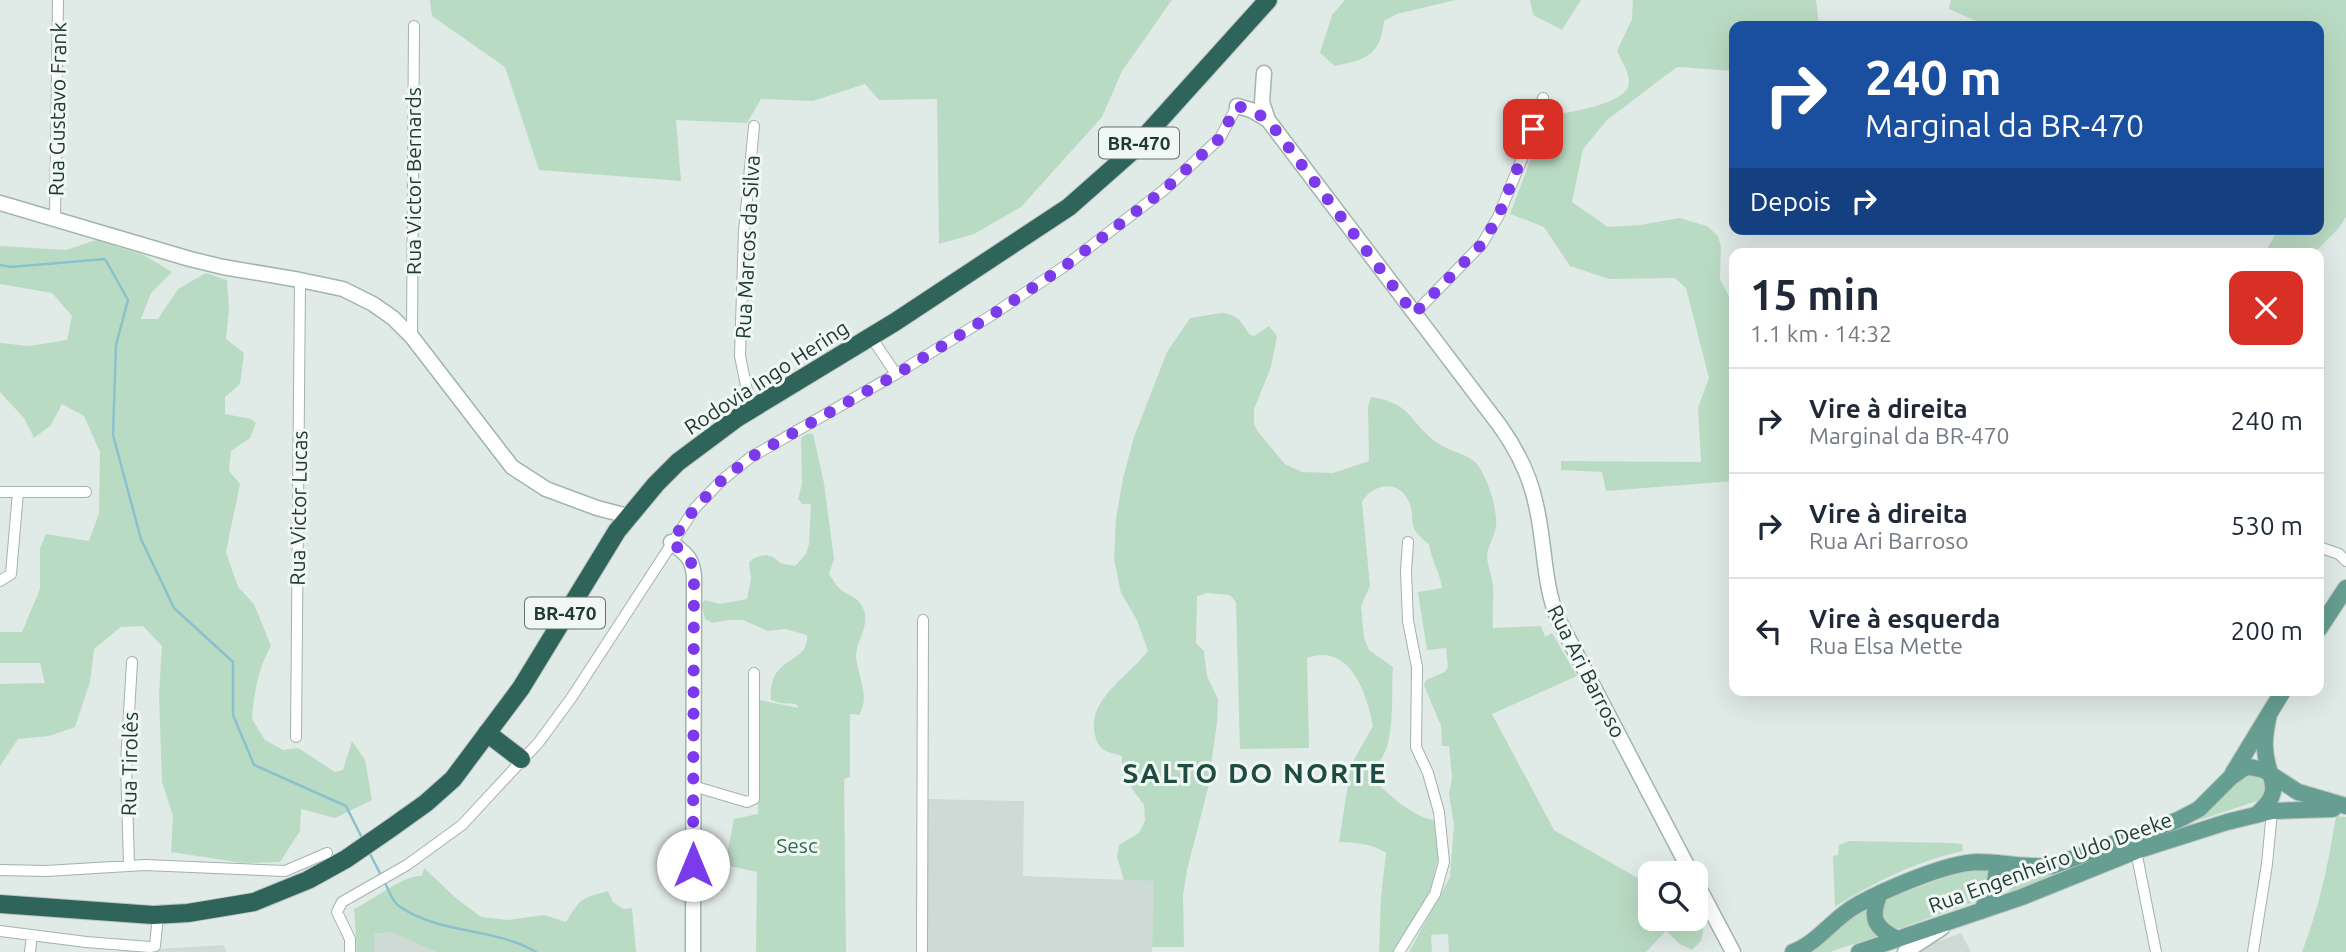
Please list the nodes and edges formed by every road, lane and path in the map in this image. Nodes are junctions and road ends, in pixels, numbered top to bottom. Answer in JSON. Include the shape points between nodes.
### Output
{"nodes":[{"id":1,"x":58,"y":0,"type":"edge"},
{"id":2,"x":1267,"y":1,"type":"edge"},
{"id":3,"x":414,"y":26,"type":"dead end"},
{"id":4,"x":1264,"y":73,"type":"dead end"},
{"id":5,"x":1543,"y":98,"type":"dead end"},
{"id":6,"x":1237,"y":106,"type":"joint"},
{"id":7,"x":1268,"y":120,"type":"junction"},
{"id":8,"x":754,"y":126,"type":"dead end"},
{"id":9,"x":0,"y":203,"type":"edge"},
{"id":10,"x":55,"y":218,"type":"junction"},
{"id":11,"x":300,"y":280,"type":"junction"},
{"id":12,"x":1414,"y":314,"type":"junction"},
{"id":13,"x":412,"y":337,"type":"junction"},
{"id":14,"x":871,"y":337,"type":"junction"},
{"id":15,"x":897,"y":374,"type":"junction"},
{"id":16,"x":751,"y":410,"type":"junction"},
{"id":17,"x":0,"y":492,"type":"edge"},
{"id":18,"x":18,"y":492,"type":"junction"},
{"id":19,"x":86,"y":492,"type":"dead end"},
{"id":20,"x":628,"y":516,"type":"junction"},
{"id":21,"x":671,"y":542,"type":"junction"},
{"id":22,"x":1408,"y":542,"type":"dead end"},
{"id":23,"x":2324,"y":549,"type":"edge"},
{"id":24,"x":2346,"y":561,"type":"edge"},
{"id":25,"x":0,"y":581,"type":"edge"},
{"id":26,"x":2346,"y":588,"type":"edge"},
{"id":27,"x":923,"y":620,"type":"dead end"},
{"id":28,"x":2324,"y":621,"type":"edge"},
{"id":29,"x":132,"y":662,"type":"dead end"},
{"id":30,"x":754,"y":673,"type":"dead end"},
{"id":31,"x":2280,"y":696,"type":"edge"},
{"id":32,"x":2269,"y":713,"type":"junction"},
{"id":33,"x":487,"y":733,"type":"junction"},
{"id":34,"x":296,"y":737,"type":"dead end"},
{"id":35,"x":521,"y":759,"type":"junction"},
{"id":36,"x":2271,"y":774,"type":"junction"},
{"id":37,"x":2230,"y":778,"type":"junction"},
{"id":38,"x":693,"y":786,"type":"junction"},
{"id":39,"x":2346,"y":808,"type":"edge"},
{"id":40,"x":2272,"y":811,"type":"junction"},
{"id":41,"x":2256,"y":814,"type":"junction"},
{"id":42,"x":2136,"y":851,"type":"junction"},
{"id":43,"x":327,"y":853,"type":"dead end"},
{"id":44,"x":1685,"y":861,"type":"edge"},
{"id":45,"x":1998,"y":863,"type":"junction"},
{"id":46,"x":129,"y":865,"type":"junction"},
{"id":47,"x":0,"y":870,"type":"edge"},
{"id":48,"x":1880,"y":893,"type":"junction"},
{"id":49,"x":0,"y":904,"type":"edge"},
{"id":50,"x":1708,"y":905,"type":"edge"},
{"id":51,"x":1981,"y":911,"type":"junction"},
{"id":52,"x":158,"y":915,"type":"junction"},
{"id":53,"x":0,"y":931,"type":"edge"},
{"id":54,"x":32,"y":935,"type":"junction"},
{"id":55,"x":1901,"y":946,"type":"edge"},
{"id":56,"x":30,"y":952,"type":"edge"},
{"id":57,"x":350,"y":952,"type":"edge"},
{"id":58,"x":693,"y":952,"type":"edge"},
{"id":59,"x":922,"y":952,"type":"edge"},
{"id":60,"x":1399,"y":952,"type":"edge"},
{"id":61,"x":1733,"y":952,"type":"edge"},
{"id":62,"x":1793,"y":952,"type":"edge"},
{"id":63,"x":1859,"y":952,"type":"edge"},
{"id":64,"x":2156,"y":952,"type":"edge"},
{"id":65,"x":2253,"y":952,"type":"edge"}],
"edges":[{"from":1,"to":10,"type":"street","name":"Rua Gustavo Frank"},
{"from":2,"to":14,"type":"highway","name":"Rodovia Ingo Hering","number":"BR-470","via":[[1129,154],[1069,207]]},
{"from":3,"to":13,"type":"street","name":"Rua Victor Bernards"},
{"from":4,"to":7,"type":"street","name":"Rua Ari Barroso","via":[[1262,102]]},
{"from":5,"to":12,"type":"street","via":[[1498,217],[1482,244]]},
{"from":6,"to":7,"type":"street","name":"Rua Ari Barroso"},
{"from":6,"to":15,"type":"street","via":[[1220,138],[1164,190],[1065,266]]},
{"from":7,"to":12,"type":"street","name":"Rua Ari Barroso"},
{"from":8,"to":16,"type":"street","name":"Rua Marcos da Silva","via":[[744,231],[740,356]]},
{"from":9,"to":10,"type":"street"},
{"from":10,"to":11,"type":"street","via":[[201,262]]},
{"from":11,"to":13,"type":"street","via":[[352,292],[393,318]]},
{"from":11,"to":34,"type":"street","name":"Rua Victor Lucas"},
{"from":12,"to":44,"type":"street","name":"Rua Ari Barroso","via":[[1518,452],[1537,506],[1549,597],[1557,617]]},
{"from":13,"to":20,"type":"street","via":[[512,467],[545,489]]},
{"from":14,"to":15,"type":"street"},
{"from":14,"to":16,"type":"highway","name":"Rodovia Ingo Hering","number":"BR-470"},
{"from":15,"to":21,"type":"street","via":[[751,457],[695,508]]},
{"from":16,"to":20,"type":"highway","name":"Rodovia Ingo Hering","number":"BR-470","via":[[678,462]]},
{"from":17,"to":18,"type":"street"},
{"from":18,"to":19,"type":"street"},
{"from":18,"to":25,"type":"street","via":[[10,574]]},
{"from":20,"to":33,"type":"highway","name":"Rodovia Ingo Hering","number":"BR-470"},
{"from":21,"to":35,"type":"street","via":[[572,697]]},
{"from":21,"to":38,"type":"street","via":[[693,563]]},
{"from":22,"to":60,"type":"street","via":[[1408,621],[1417,667],[1416,747],[1435,796],[1444,862],[1435,894]]},
{"from":23,"to":24,"type":"street"},
{"from":26,"to":28,"type":"main road"},
{"from":27,"to":59,"type":"street"},
{"from":29,"to":46,"type":"street","name":"Rua Tirolês","via":[[126,763]]},
{"from":30,"to":38,"type":"street","via":[[754,799],[747,802]]},
{"from":31,"to":32,"type":"main road"},
{"from":32,"to":36,"type":"main road","via":[[2265,748]]},
{"from":32,"to":37,"type":"main road"},
{"from":33,"to":35,"type":"highway"},
{"from":33,"to":52,"type":"highway","name":"Rodovia Ingo Hering","number":"BR-470","via":[[453,779],[346,859],[254,902]]},
{"from":35,"to":57,"type":"street","via":[[462,825],[407,865],[342,902],[337,912],[350,939]]},
{"from":36,"to":37,"type":"main road","name":"Rua Engenheiro Udo Deeke","via":[[2250,767]]},
{"from":36,"to":39,"type":"main road","via":[[2298,792]]},
{"from":36,"to":41,"type":"main road","via":[[2273,796]]},
{"from":37,"to":45,"type":"main road","name":"Rua Engenheiro Udo Deeke","via":[[2199,809],[2178,820],[2067,862],[2035,868]]},
{"from":38,"to":58,"type":"street"},
{"from":39,"to":40,"type":"main road","name":"Rua Engenheiro Udo Deeke"},
{"from":40,"to":41,"type":"main road","name":"Rua Engenheiro Udo Deeke"},
{"from":40,"to":65,"type":"street"},
{"from":41,"to":42,"type":"main road","name":"Rua Engenheiro Udo Deeke"},
{"from":42,"to":51,"type":"main road","name":"Rua Engenheiro Udo Deeke"},
{"from":42,"to":64,"type":"street"},
{"from":43,"to":46,"type":"street","via":[[285,871]]},
{"from":45,"to":48,"type":"main road","name":"Rua Engenheiro Udo Deeke","via":[[1955,866]]},
{"from":45,"to":51,"type":"main road","via":[[1994,887]]},
{"from":46,"to":47,"type":"street"},
{"from":48,"to":55,"type":"main road","via":[[1875,923]]},
{"from":48,"to":62,"type":"main road","name":"Rua Engenheiro Udo Deeke","via":[[1850,909],[1807,946]]},
{"from":49,"to":52,"type":"highway","name":"Rodovia Ingo Hering","number":"BR-470"},
{"from":50,"to":61,"type":"street"},
{"from":51,"to":55,"type":"main road","name":"Rua Engenheiro Udo Deeke"},
{"from":52,"to":54,"type":"street","via":[[155,946],[150,947]]},
{"from":53,"to":54,"type":"street"},
{"from":54,"to":56,"type":"street"},
{"from":55,"to":63,"type":"main road","name":"Rua Engenheiro Udo Deeke"}]}
